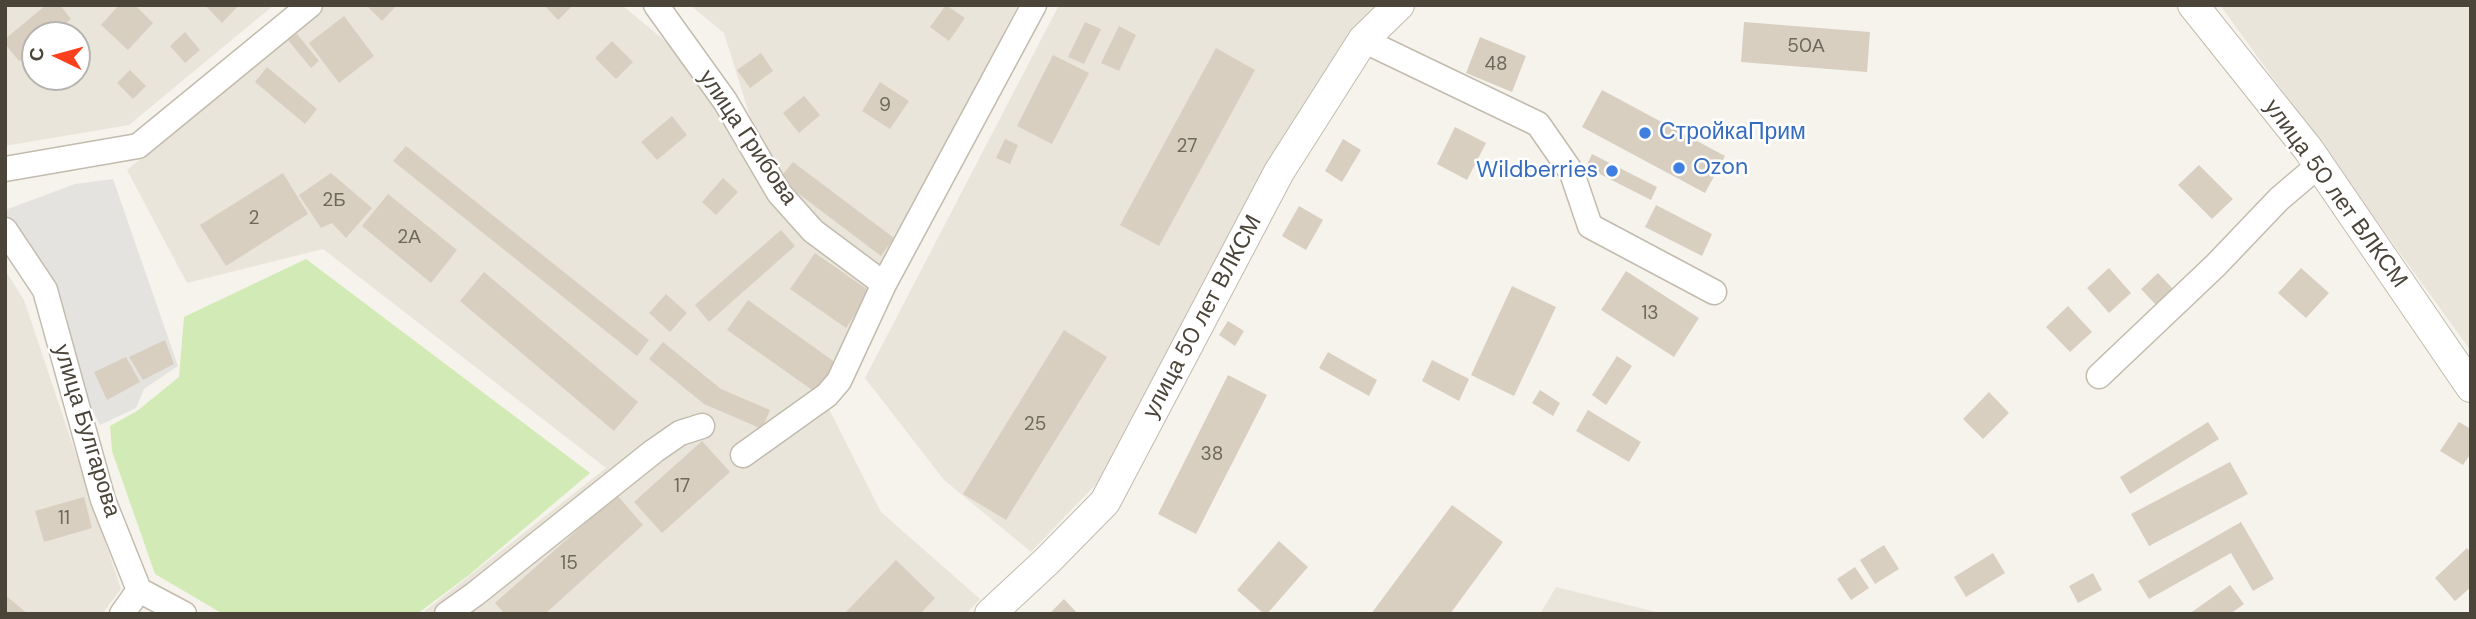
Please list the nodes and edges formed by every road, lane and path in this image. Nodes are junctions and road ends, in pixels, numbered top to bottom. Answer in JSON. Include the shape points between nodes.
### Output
{"nodes":[{"id":1,"x":310,"y":5,"type":"edge"},
{"id":2,"x":656,"y":5,"type":"edge"},
{"id":3,"x":1034,"y":5,"type":"edge"},
{"id":4,"x":1399,"y":5,"type":"edge"},
{"id":5,"x":2193,"y":5,"type":"edge"},
{"id":6,"x":1363,"y":40,"type":"junction"},
{"id":7,"x":2319,"y":165,"type":"junction"},
{"id":8,"x":5,"y":169,"type":"edge"},
{"id":9,"x":5,"y":230,"type":"edge"},
{"id":10,"x":884,"y":284,"type":"junction"},
{"id":11,"x":1714,"y":292,"type":"dead end"},
{"id":12,"x":2099,"y":376,"type":"dead end"},
{"id":13,"x":2471,"y":387,"type":"edge"},
{"id":14,"x":702,"y":426,"type":"dead end"},
{"id":15,"x":743,"y":455,"type":"dead end"},
{"id":16,"x":139,"y":590,"type":"junction"},
{"id":17,"x":122,"y":614,"type":"edge"},
{"id":18,"x":184,"y":614,"type":"edge"},
{"id":19,"x":447,"y":614,"type":"edge"},
{"id":20,"x":990,"y":614,"type":"edge"}],
"edges":[{"from":1,"to":8,"type":"street","via":[[138,145]]},
{"from":2,"to":10,"type":"street","name":"улица Грибова","via":[[725,101],[779,193],[813,231]]},
{"from":3,"to":10,"type":"street"},
{"from":4,"to":6,"type":"street","name":"улица 50 лет ВЛКСМ"},
{"from":5,"to":7,"type":"street","name":"улица 50 лет ВЛКСМ"},
{"from":6,"to":11,"type":"street","via":[[1538,124],[1572,173],[1590,226]]},
{"from":6,"to":20,"type":"street","name":"улица 50 лет ВЛКСМ","via":[[1279,172],[1105,502]]},
{"from":7,"to":12,"type":"street"},
{"from":7,"to":13,"type":"street","name":"улица 50 лет ВЛКСМ"},
{"from":9,"to":16,"type":"street","name":"улица Булгарова","via":[[45,290],[103,500]]},
{"from":10,"to":15,"type":"street","via":[[839,381],[827,395]]},
{"from":14,"to":19,"type":"street","via":[[680,433],[654,451]]},
{"from":16,"to":17,"type":"street"},
{"from":16,"to":18,"type":"street"}]}
